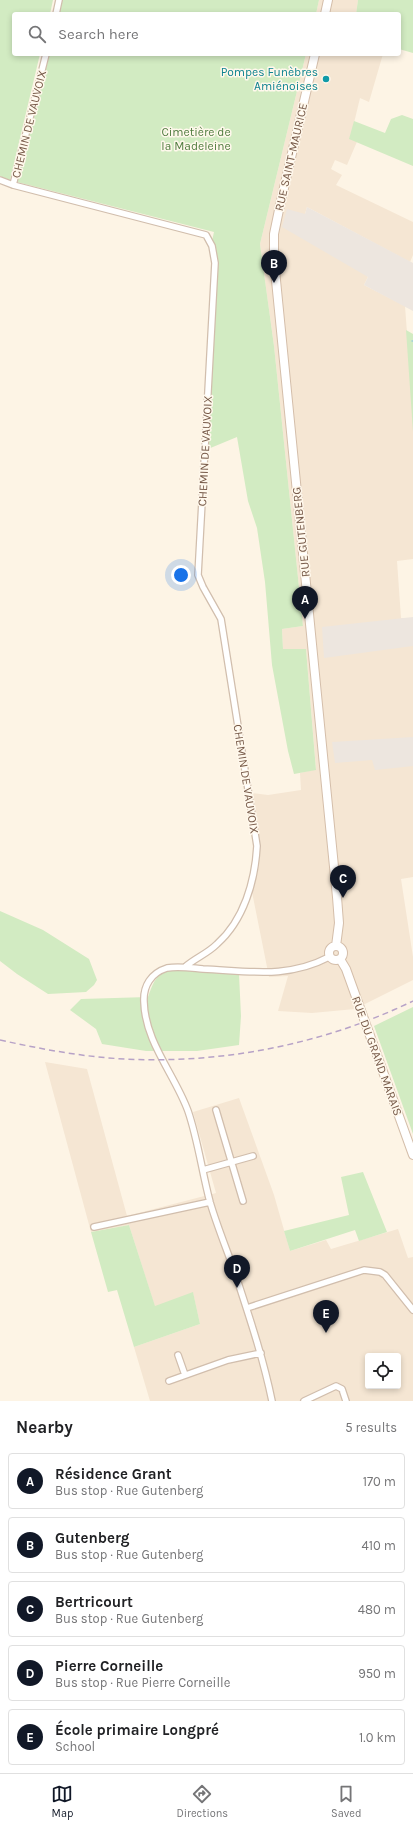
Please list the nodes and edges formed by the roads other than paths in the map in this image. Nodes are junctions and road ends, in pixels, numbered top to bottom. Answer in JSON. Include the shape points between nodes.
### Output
{"nodes":[{"id":1,"x":59,"y":0,"type":"edge"},
{"id":2,"x":328,"y":0,"type":"edge"},
{"id":3,"x":56,"y":12,"type":"edge"},
{"id":4,"x":325,"y":12,"type":"edge"},
{"id":5,"x":45,"y":56,"type":"edge"},
{"id":6,"x":315,"y":56,"type":"edge"},
{"id":7,"x":0,"y":180,"type":"edge"},
{"id":8,"x":13,"y":185,"type":"junction"},
{"id":9,"x":274,"y":260,"type":"joint"},
{"id":10,"x":336,"y":946,"type":"junction"},
{"id":11,"x":329,"y":956,"type":"junction"},
{"id":12,"x":340,"y":959,"type":"junction"},
{"id":13,"x":184,"y":967,"type":"junction"},
{"id":14,"x":216,"y":1110,"type":"dead end"},
{"id":15,"x":413,"y":1155,"type":"edge"},
{"id":16,"x":253,"y":1156,"type":"dead end"},
{"id":17,"x":232,"y":1162,"type":"junction"},
{"id":18,"x":203,"y":1170,"type":"junction"},
{"id":19,"x":243,"y":1201,"type":"dead end"},
{"id":20,"x":210,"y":1202,"type":"junction"},
{"id":21,"x":94,"y":1227,"type":"dead end"},
{"id":22,"x":247,"y":1308,"type":"junction"},
{"id":23,"x":413,"y":1310,"type":"edge"},
{"id":24,"x":261,"y":1353,"type":"junction"},
{"id":25,"x":178,"y":1355,"type":"dead end"},
{"id":26,"x":185,"y":1375,"type":"junction"},
{"id":27,"x":169,"y":1381,"type":"dead end"},
{"id":28,"x":272,"y":1401,"type":"edge"},
{"id":29,"x":304,"y":1401,"type":"edge"},
{"id":30,"x":346,"y":1401,"type":"edge"}],
"edges":[{"from":1,"to":3,"type":"street"},
{"from":2,"to":4,"type":"street"},
{"from":5,"to":8,"type":"street","name":"CHEMIN DE VAUVOIX"},
{"from":6,"to":9,"type":"street","name":"RUE SAINT-MAURICE","via":[[274,234]]},
{"from":7,"to":8,"type":"street"},
{"from":8,"to":13,"type":"street","name":"CHEMIN DE VAUVOIX","via":[[206,235],[212,246],[215,263],[198,575],[221,619],[257,846],[252,884],[237,920],[218,944]]},
{"from":9,"to":10,"type":"street","name":"RUE GUTENBERG","via":[[337,897],[339,923]]},
{"from":10,"to":11,"type":"street","via":[[330,950]]},
{"from":10,"to":12,"type":"street","via":[[343,952]]},
{"from":11,"to":12,"type":"street","via":[[334,960]]},
{"from":11,"to":13,"type":"street","via":[[285,972]]},
{"from":12,"to":15,"type":"street","name":"RUE DU GRAND MARAIS","via":[[346,969]]},
{"from":13,"to":18,"type":"street","via":[[167,968],[156,972],[148,982],[144,995],[144,1011],[148,1028],[188,1110]]},
{"from":14,"to":17,"type":"street"},
{"from":16,"to":17,"type":"street"},
{"from":17,"to":18,"type":"street"},
{"from":17,"to":19,"type":"street"},
{"from":18,"to":20,"type":"street"},
{"from":20,"to":21,"type":"street"},
{"from":20,"to":22,"type":"street"},
{"from":22,"to":23,"type":"street","via":[[364,1270],[385,1275]]},
{"from":22,"to":24,"type":"street"},
{"from":24,"to":26,"type":"street","via":[[228,1360]]},
{"from":24,"to":28,"type":"street"},
{"from":25,"to":26,"type":"street"},
{"from":26,"to":27,"type":"street"},
{"from":29,"to":30,"type":"street","via":[[336,1386],[342,1389]]}]}
